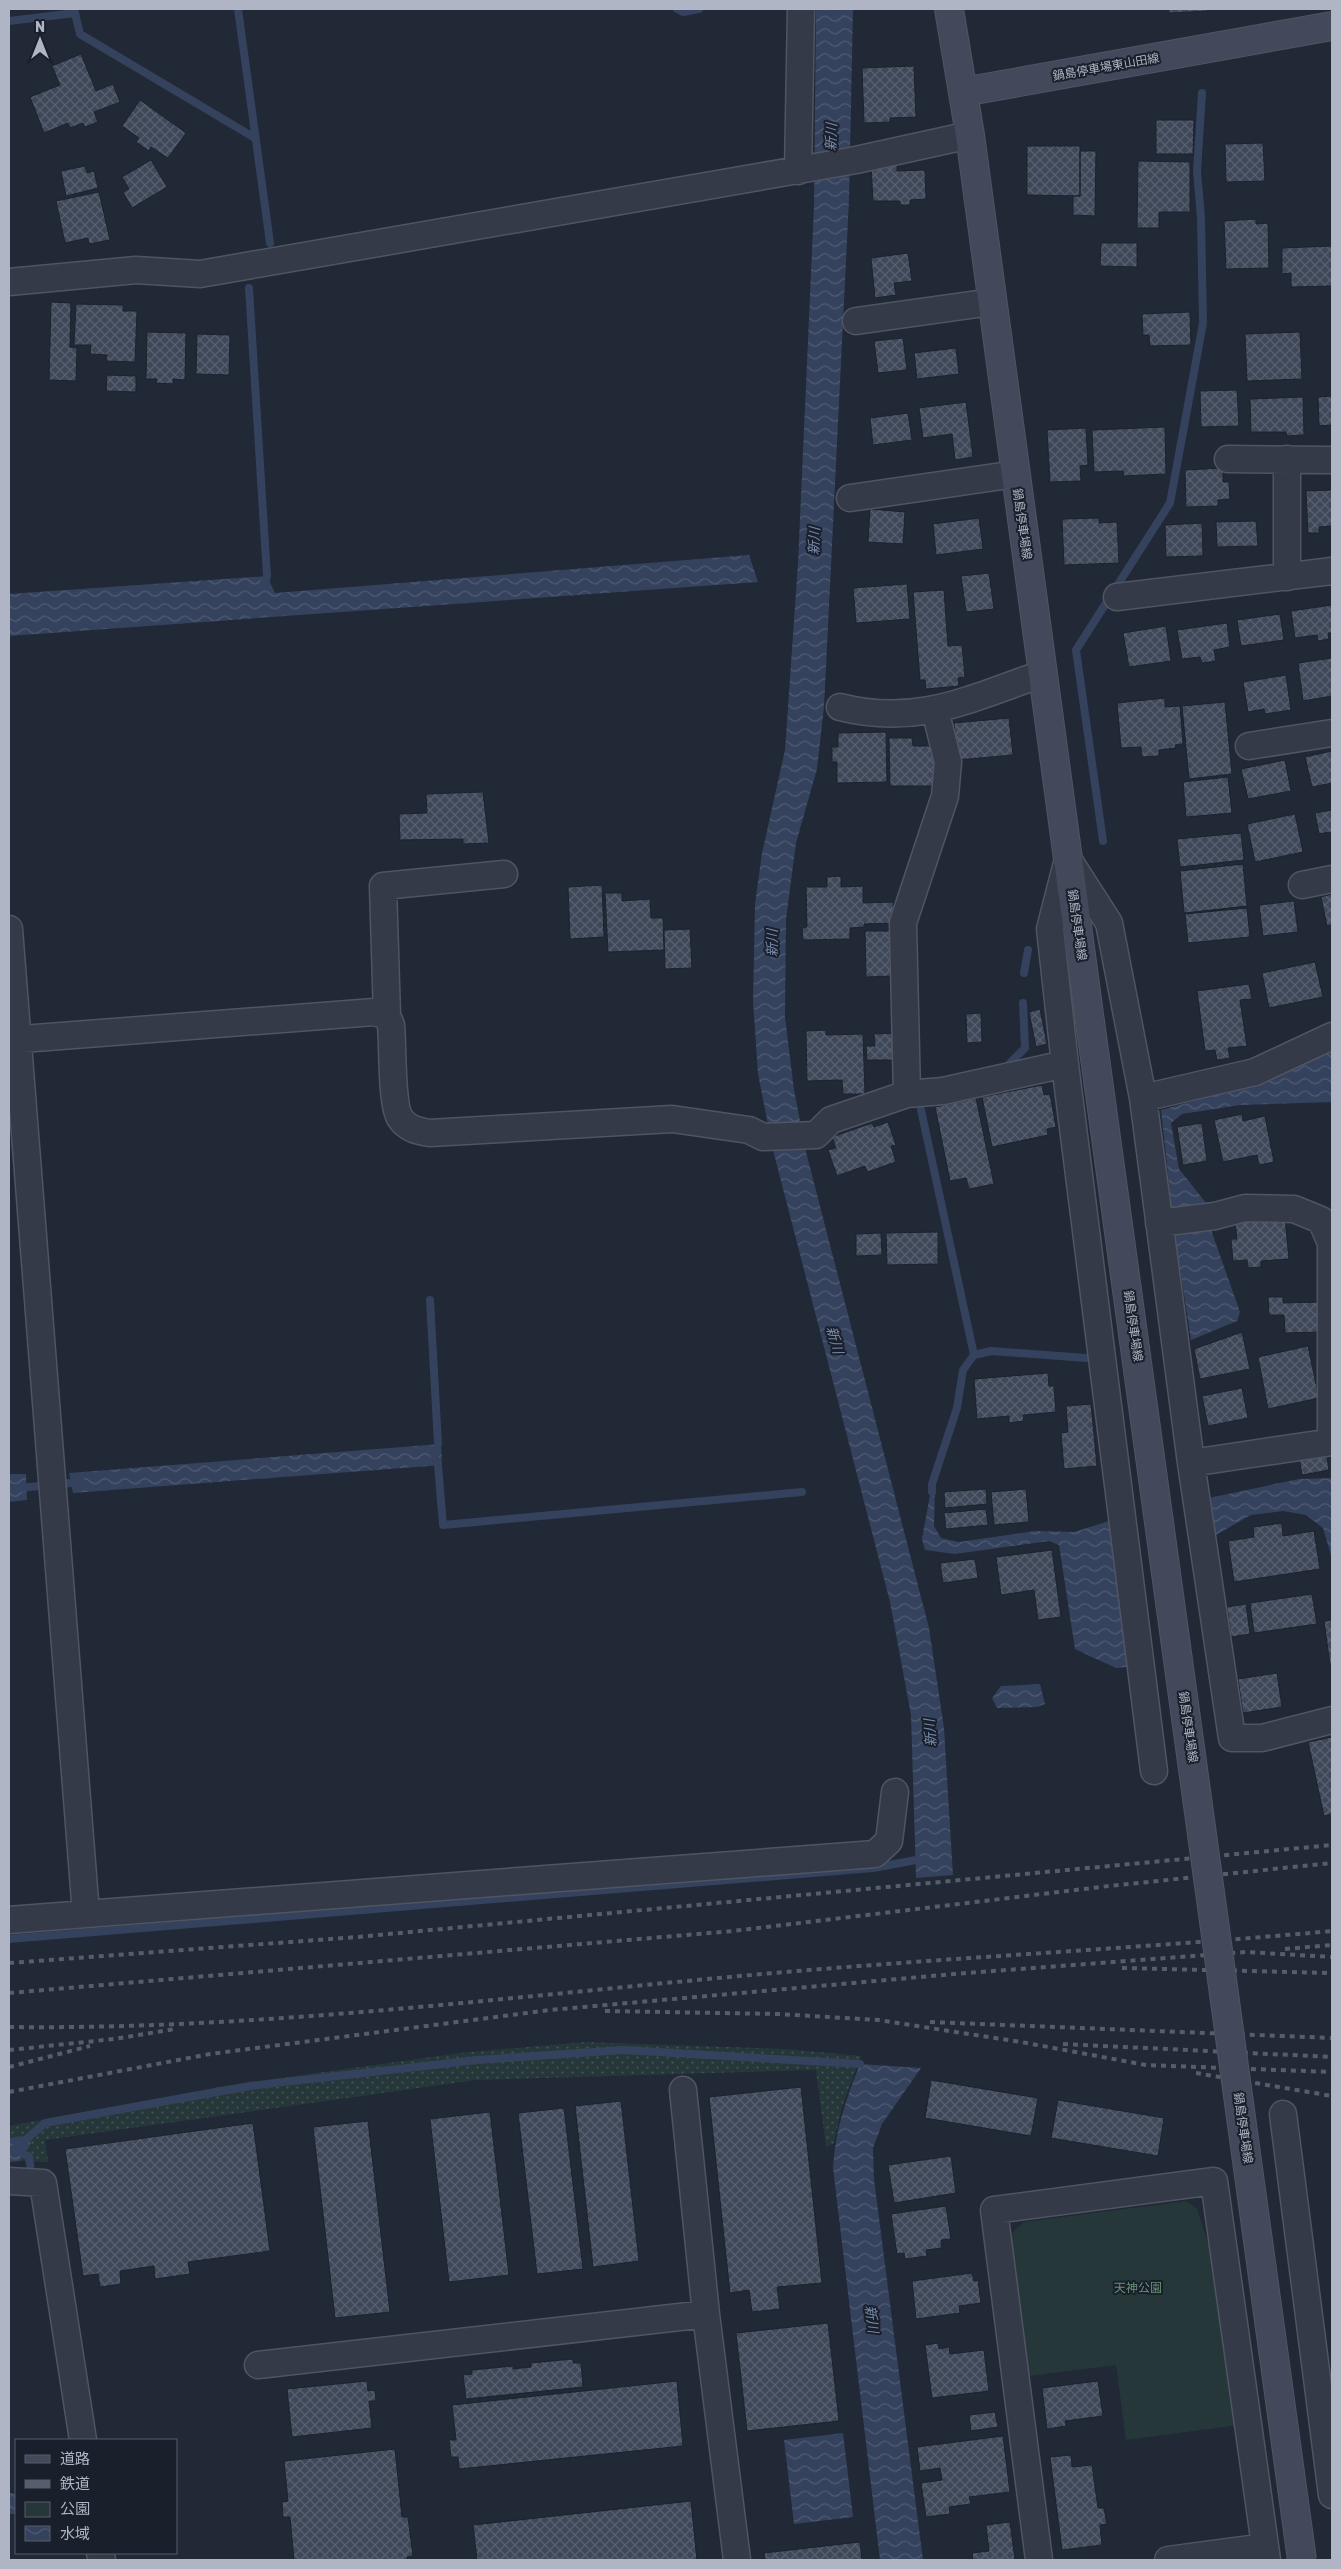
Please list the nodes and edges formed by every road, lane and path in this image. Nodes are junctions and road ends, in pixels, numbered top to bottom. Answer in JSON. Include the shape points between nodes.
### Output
{"nodes":[{"id":1,"x":801,"y":9,"type":"edge"},
{"id":2,"x":949,"y":9,"type":"edge"},
{"id":3,"x":1332,"y":26,"type":"edge"},
{"id":4,"x":964,"y":92,"type":"junction"},
{"id":5,"x":970,"y":135,"type":"junction"},
{"id":6,"x":802,"y":170,"type":"junction"},
{"id":7,"x":9,"y":282,"type":"edge"},
{"id":8,"x":992,"y":302,"type":"junction"},
{"id":9,"x":856,"y":320,"type":"dead end"},
{"id":10,"x":1228,"y":459,"type":"dead end"},
{"id":11,"x":1286,"y":459,"type":"junction"},
{"id":12,"x":1332,"y":460,"type":"edge"},
{"id":13,"x":1016,"y":474,"type":"junction"},
{"id":14,"x":850,"y":498,"type":"dead end"},
{"id":15,"x":1332,"y":571,"type":"edge"},
{"id":16,"x":1287,"y":576,"type":"junction"},
{"id":17,"x":1117,"y":597,"type":"dead end"},
{"id":18,"x":1042,"y":674,"type":"junction"},
{"id":19,"x":840,"y":707,"type":"dead end"},
{"id":20,"x":935,"y":710,"type":"junction"},
{"id":21,"x":1332,"y":733,"type":"edge"},
{"id":22,"x":1249,"y":746,"type":"dead end"},
{"id":23,"x":1068,"y":858,"type":"junction"},
{"id":24,"x":504,"y":874,"type":"dead end"},
{"id":25,"x":1332,"y":879,"type":"edge"},
{"id":26,"x":1302,"y":884,"type":"dead end"},
{"id":27,"x":9,"y":929,"type":"edge"},
{"id":28,"x":387,"y":1016,"type":"junction"},
{"id":29,"x":1332,"y":1036,"type":"edge"},
{"id":30,"x":13,"y":1039,"type":"edge"},
{"id":31,"x":1065,"y":1064,"type":"junction"},
{"id":32,"x":907,"y":1094,"type":"junction"},
{"id":33,"x":1143,"y":1098,"type":"junction"},
{"id":34,"x":1163,"y":1222,"type":"junction"},
{"id":35,"x":1332,"y":1442,"type":"edge"},
{"id":36,"x":1191,"y":1463,"type":"junction"},
{"id":37,"x":1332,"y":1720,"type":"edge"},
{"id":38,"x":1154,"y":1771,"type":"dead end"},
{"id":39,"x":895,"y":1792,"type":"dead end"},
{"id":40,"x":86,"y":1914,"type":"junction"},
{"id":41,"x":9,"y":1920,"type":"edge"},
{"id":42,"x":683,"y":2090,"type":"dead end"},
{"id":43,"x":1283,"y":2114,"type":"dead end"},
{"id":44,"x":13,"y":2180,"type":"edge"},
{"id":45,"x":706,"y":2314,"type":"junction"},
{"id":46,"x":258,"y":2365,"type":"dead end"},
{"id":47,"x":1324,"y":2374,"type":"edge"},
{"id":48,"x":83,"y":2439,"type":"edge"},
{"id":49,"x":1332,"y":2495,"type":"edge"},
{"id":50,"x":1266,"y":2554,"type":"edge"},
{"id":51,"x":737,"y":2560,"type":"edge"},
{"id":52,"x":1039,"y":2560,"type":"edge"},
{"id":53,"x":1168,"y":2560,"type":"edge"},
{"id":54,"x":1302,"y":2560,"type":"edge"}],
"edges":[{"from":1,"to":6,"type":"street"},
{"from":2,"to":4,"type":"main road"},
{"from":3,"to":4,"type":"main road","name":"鍋島停車場東山田線"},
{"from":4,"to":5,"type":"main road","name":"鍋島停車場線"},
{"from":5,"to":6,"type":"street"},
{"from":5,"to":8,"type":"main road","name":"鍋島停車場線"},
{"from":6,"to":7,"type":"street","via":[[200,274],[136,270]]},
{"from":8,"to":9,"type":"street"},
{"from":8,"to":13,"type":"main road","name":"鍋島停車場線"},
{"from":10,"to":11,"type":"street"},
{"from":11,"to":12,"type":"street"},
{"from":11,"to":16,"type":"street"},
{"from":13,"to":14,"type":"street"},
{"from":13,"to":18,"type":"main road","name":"鍋島停車場線"},
{"from":15,"to":16,"type":"street"},
{"from":16,"to":17,"type":"street"},
{"from":18,"to":20,"type":"street"},
{"from":18,"to":23,"type":"main road","name":"鍋島停車場線"},
{"from":19,"to":20,"type":"street","via":[[867,714],[898,715]]},
{"from":20,"to":32,"type":"street","via":[[948,762],[945,796],[902,924]]},
{"from":21,"to":22,"type":"street"},
{"from":23,"to":31,"type":"street","via":[[1050,929]]},
{"from":23,"to":33,"type":"street","via":[[1109,922]]},
{"from":23,"to":54,"type":"main road","name":"鍋島停車場線","bridge":true},
{"from":24,"to":28,"type":"street","via":[[383,886]]},
{"from":25,"to":26,"type":"street"},
{"from":27,"to":30,"type":"street"},
{"from":28,"to":30,"type":"street","via":[[374,1012]]},
{"from":28,"to":32,"type":"street","via":[[392,1025],[396,1102],[400,1118],[414,1131],[430,1133],[672,1119],[749,1130],[763,1136],[816,1135],[831,1120]]},
{"from":29,"to":33,"type":"street","via":[[1255,1072]]},
{"from":30,"to":40,"type":"street","via":[[52,1471]]},
{"from":31,"to":32,"type":"street","via":[[943,1091]]},
{"from":31,"to":38,"type":"street"},
{"from":33,"to":34,"type":"street"},
{"from":34,"to":35,"type":"street","via":[[1215,1216],[1245,1208],[1294,1209],[1321,1220],[1331,1243]]},
{"from":34,"to":36,"type":"street"},
{"from":35,"to":36,"type":"street"},
{"from":36,"to":37,"type":"street","via":[[1232,1738],[1262,1738]]},
{"from":39,"to":40,"type":"street","via":[[889,1841],[875,1854]]},
{"from":40,"to":41,"type":"street"},
{"from":42,"to":45,"type":"street"},
{"from":43,"to":47,"type":"street"},
{"from":44,"to":48,"type":"street","via":[[42,2183]]},
{"from":45,"to":46,"type":"street"},
{"from":45,"to":51,"type":"street"},
{"from":47,"to":49,"type":"street"},
{"from":50,"to":52,"type":"street","via":[[1214,2181],[994,2210]]},
{"from":50,"to":53,"type":"street"}]}
